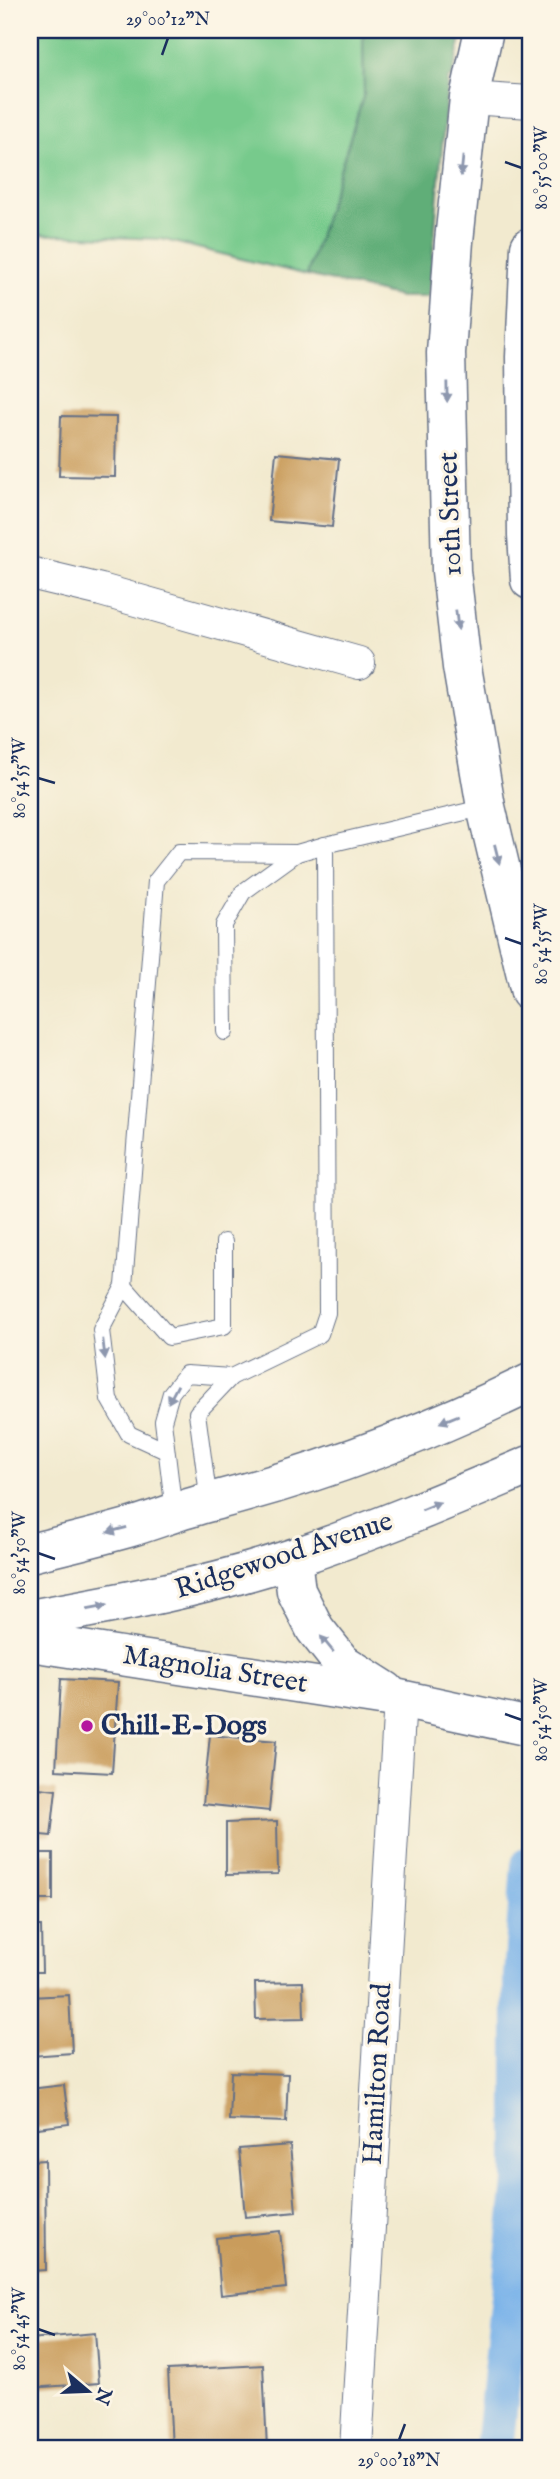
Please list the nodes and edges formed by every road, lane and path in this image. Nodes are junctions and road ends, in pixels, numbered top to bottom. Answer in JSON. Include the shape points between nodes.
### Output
{"nodes":[{"id":1,"x":484,"y":30,"type":"edge"},
{"id":2,"x":468,"y":98,"type":"junction"},
{"id":3,"x":530,"y":102,"type":"edge"},
{"id":4,"x":530,"y":247,"type":"edge"},
{"id":5,"x":30,"y":573,"type":"edge"},
{"id":6,"x":530,"y":580,"type":"edge"},
{"id":7,"x":359,"y":663,"type":"dead end"},
{"id":8,"x":485,"y":807,"type":"junction"},
{"id":9,"x":325,"y":845,"type":"junction"},
{"id":10,"x":297,"y":853,"type":"junction"},
{"id":11,"x":530,"y":992,"type":"edge"},
{"id":12,"x":225,"y":1032,"type":"dead end"},
{"id":13,"x":224,"y":1242,"type":"dead end"},
{"id":14,"x":124,"y":1286,"type":"junction"},
{"id":15,"x":231,"y":1377,"type":"junction"},
{"id":16,"x":521,"y":1388,"type":"edge"},
{"id":17,"x":166,"y":1451,"type":"junction"},
{"id":18,"x":530,"y":1465,"type":"edge"},
{"id":19,"x":192,"y":1507,"type":"junction"},
{"id":20,"x":30,"y":1553,"type":"edge"},
{"id":21,"x":292,"y":1559,"type":"junction"},
{"id":22,"x":30,"y":1619,"type":"edge"},
{"id":23,"x":30,"y":1642,"type":"edge"},
{"id":24,"x":400,"y":1699,"type":"junction"},
{"id":25,"x":530,"y":1727,"type":"edge"},
{"id":26,"x":356,"y":2449,"type":"edge"}],
"edges":[{"from":1,"to":2,"type":"street","name":"10th Street"},
{"from":2,"to":3,"type":"street"},
{"from":2,"to":8,"type":"street","name":"10th Street","one_way":true,"via":[[446,353],[450,530],[461,653]]},
{"from":4,"to":6,"type":"street","via":[[525,357]]},
{"from":5,"to":7,"type":"street"},
{"from":8,"to":9,"type":"lane"},
{"from":8,"to":11,"type":"street","name":"10th Street","one_way":true},
{"from":9,"to":10,"type":"lane"},
{"from":9,"to":15,"type":"lane","via":[[327,1313],[320,1334]]},
{"from":10,"to":12,"type":"lane","via":[[243,891],[224,925]]},
{"from":10,"to":14,"type":"lane","via":[[179,852],[156,881]]},
{"from":13,"to":14,"type":"lane","via":[[223,1326],[169,1337]]},
{"from":14,"to":17,"type":"lane","one_way":true,"via":[[101,1330],[110,1399],[129,1434]]},
{"from":15,"to":17,"type":"lane","one_way":true,"via":[[186,1374],[171,1393],[163,1421]]},
{"from":15,"to":19,"type":"lane","via":[[197,1413]]},
{"from":16,"to":19,"type":"street","one_way":true,"via":[[326,1467]]},
{"from":17,"to":19,"type":"lane"},
{"from":21,"to":18,"type":"street","name":"Ridgewood Avenue","one_way":true},
{"from":19,"to":20,"type":"street","one_way":true},
{"from":22,"to":21,"type":"street","name":"Ridgewood Avenue","one_way":true,"via":[[156,1597]]},
{"from":24,"to":21,"type":"street","name":"Magnolia Street","one_way":true,"via":[[342,1663],[315,1629],[296,1591]]},
{"from":23,"to":24,"type":"street","name":"Magnolia Street"},
{"from":24,"to":25,"type":"street","name":"Magnolia Street"},
{"from":24,"to":26,"type":"street","name":"Hamilton Road"}]}
